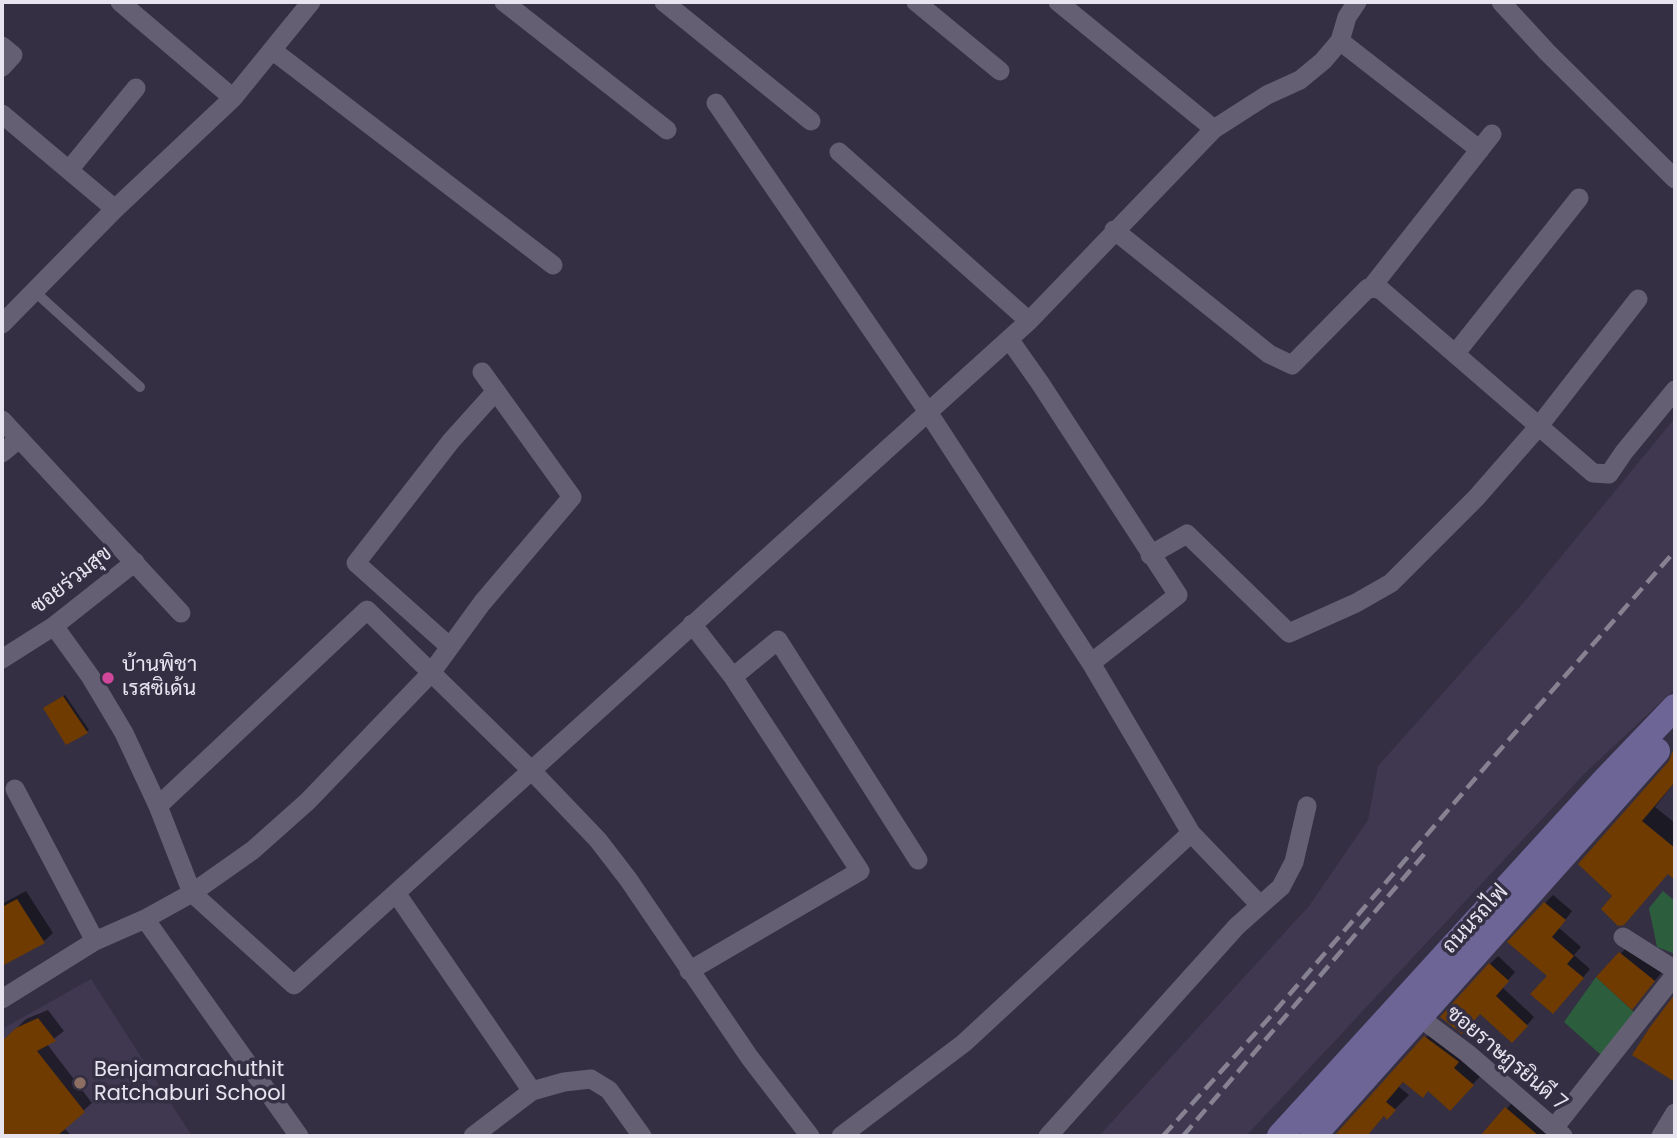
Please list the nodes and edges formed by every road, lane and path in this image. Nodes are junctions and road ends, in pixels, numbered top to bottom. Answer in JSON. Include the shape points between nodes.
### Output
{"nodes":[{"id":1,"x":120,"y":2,"type":"edge"},
{"id":2,"x":311,"y":2,"type":"edge"},
{"id":3,"x":504,"y":2,"type":"edge"},
{"id":4,"x":663,"y":2,"type":"edge"},
{"id":5,"x":1058,"y":2,"type":"edge"},
{"id":6,"x":1357,"y":2,"type":"edge"},
{"id":7,"x":1501,"y":2,"type":"edge"},
{"id":8,"x":928,"y":5,"type":"edge"},
{"id":9,"x":1340,"y":41,"type":"junction"},
{"id":10,"x":2,"y":46,"type":"edge"},
{"id":11,"x":272,"y":50,"type":"junction"},
{"id":12,"x":2,"y":68,"type":"edge"},
{"id":13,"x":1000,"y":71,"type":"dead end"},
{"id":14,"x":136,"y":88,"type":"dead end"},
{"id":15,"x":233,"y":98,"type":"junction"},
{"id":16,"x":716,"y":103,"type":"dead end"},
{"id":17,"x":2,"y":114,"type":"edge"},
{"id":18,"x":811,"y":121,"type":"dead end"},
{"id":19,"x":1214,"y":129,"type":"junction"},
{"id":20,"x":667,"y":130,"type":"dead end"},
{"id":21,"x":1492,"y":134,"type":"dead end"},
{"id":22,"x":1480,"y":150,"type":"junction"},
{"id":23,"x":839,"y":152,"type":"dead end"},
{"id":24,"x":69,"y":170,"type":"junction"},
{"id":25,"x":1675,"y":178,"type":"edge"},
{"id":26,"x":1578,"y":198,"type":"dead end"},
{"id":27,"x":115,"y":209,"type":"junction"},
{"id":28,"x":1114,"y":230,"type":"junction"},
{"id":29,"x":553,"y":265,"type":"dead end"},
{"id":30,"x":1370,"y":289,"type":"junction"},
{"id":31,"x":34,"y":291,"type":"junction"},
{"id":32,"x":1638,"y":299,"type":"dead end"},
{"id":33,"x":1029,"y":321,"type":"junction"},
{"id":34,"x":2,"y":324,"type":"edge"},
{"id":35,"x":1009,"y":339,"type":"junction"},
{"id":36,"x":1455,"y":354,"type":"junction"},
{"id":37,"x":482,"y":372,"type":"dead end"},
{"id":38,"x":139,"y":387,"type":"dead end"},
{"id":39,"x":1675,"y":390,"type":"edge"},
{"id":40,"x":496,"y":391,"type":"junction"},
{"id":41,"x":929,"y":412,"type":"junction"},
{"id":42,"x":2,"y":420,"type":"edge"},
{"id":43,"x":1539,"y":426,"type":"junction"},
{"id":44,"x":19,"y":439,"type":"junction"},
{"id":45,"x":2,"y":453,"type":"edge"},
{"id":46,"x":1150,"y":555,"type":"junction"},
{"id":47,"x":135,"y":562,"type":"junction"},
{"id":48,"x":181,"y":613,"type":"dead end"},
{"id":49,"x":692,"y":624,"type":"junction"},
{"id":50,"x":54,"y":626,"type":"junction"},
{"id":51,"x":450,"y":647,"type":"junction"},
{"id":52,"x":2,"y":659,"type":"edge"},
{"id":53,"x":1091,"y":663,"type":"junction"},
{"id":54,"x":431,"y":673,"type":"junction"},
{"id":55,"x":733,"y":677,"type":"junction"},
{"id":56,"x":1675,"y":707,"type":"edge"},
{"id":57,"x":1675,"y":732,"type":"edge"},
{"id":58,"x":531,"y":770,"type":"junction"},
{"id":59,"x":15,"y":789,"type":"dead end"},
{"id":60,"x":158,"y":806,"type":"junction"},
{"id":61,"x":1307,"y":806,"type":"dead end"},
{"id":62,"x":1191,"y":833,"type":"junction"},
{"id":63,"x":918,"y":860,"type":"dead end"},
{"id":64,"x":396,"y":892,"type":"junction"},
{"id":65,"x":192,"y":893,"type":"junction"},
{"id":66,"x":1260,"y":905,"type":"junction"},
{"id":67,"x":145,"y":919,"type":"junction"},
{"id":68,"x":1623,"y":937,"type":"dead end"},
{"id":69,"x":95,"y":941,"type":"junction"},
{"id":70,"x":690,"y":971,"type":"junction"},
{"id":71,"x":1675,"y":973,"type":"edge"},
{"id":72,"x":2,"y":999,"type":"edge"},
{"id":73,"x":1419,"y":1017,"type":"junction"},
{"id":74,"x":532,"y":1091,"type":"junction"},
{"id":75,"x":1675,"y":1113,"type":"edge"},
{"id":76,"x":1559,"y":1132,"type":"edge"},
{"id":77,"x":299,"y":1136,"type":"edge"},
{"id":78,"x":473,"y":1136,"type":"edge"},
{"id":79,"x":642,"y":1136,"type":"edge"},
{"id":80,"x":810,"y":1136,"type":"edge"},
{"id":81,"x":841,"y":1136,"type":"edge"},
{"id":82,"x":1048,"y":1136,"type":"edge"},
{"id":83,"x":1280,"y":1136,"type":"edge"},
{"id":84,"x":1313,"y":1136,"type":"edge"},
{"id":85,"x":1661,"y":1136,"type":"edge"}],
"edges":[{"from":1,"to":15,"type":"street"},
{"from":2,"to":11,"type":"street"},
{"from":3,"to":20,"type":"street"},
{"from":4,"to":18,"type":"street"},
{"from":5,"to":19,"type":"street"},
{"from":6,"to":9,"type":"street"},
{"from":7,"to":25,"type":"street"},
{"from":8,"to":13,"type":"street"},
{"from":9,"to":19,"type":"street","via":[[1300,80]]},
{"from":9,"to":22,"type":"street"},
{"from":10,"to":12,"type":"street","via":[[13,55]]},
{"from":11,"to":15,"type":"street"},
{"from":11,"to":29,"type":"street"},
{"from":14,"to":24,"type":"street"},
{"from":15,"to":27,"type":"street"},
{"from":16,"to":41,"type":"street"},
{"from":17,"to":24,"type":"street"},
{"from":19,"to":28,"type":"street"},
{"from":21,"to":22,"type":"street"},
{"from":22,"to":30,"type":"street"},
{"from":23,"to":33,"type":"street"},
{"from":24,"to":27,"type":"street"},
{"from":26,"to":36,"type":"street"},
{"from":27,"to":31,"type":"street"},
{"from":28,"to":30,"type":"street","via":[[1269,354],[1292,365]]},
{"from":28,"to":33,"type":"street"},
{"from":30,"to":36,"type":"street","via":[[1380,289]]},
{"from":31,"to":34,"type":"street"},
{"from":31,"to":38,"type":"lane"},
{"from":32,"to":43,"type":"street"},
{"from":33,"to":35,"type":"street"},
{"from":35,"to":41,"type":"street"},
{"from":35,"to":46,"type":"street"},
{"from":36,"to":43,"type":"street"},
{"from":37,"to":40,"type":"street"},
{"from":39,"to":43,"type":"street","via":[[1609,474],[1593,473]]},
{"from":40,"to":51,"type":"street","via":[[572,497]]},
{"from":40,"to":51,"type":"street","via":[[356,563]]},
{"from":41,"to":49,"type":"street"},
{"from":41,"to":53,"type":"street"},
{"from":42,"to":44,"type":"street"},
{"from":43,"to":46,"type":"street","via":[[1476,498],[1391,583],[1289,633],[1187,534]]},
{"from":44,"to":45,"type":"street"},
{"from":44,"to":47,"type":"street"},
{"from":46,"to":53,"type":"street","via":[[1178,595]]},
{"from":47,"to":48,"type":"street"},
{"from":47,"to":50,"type":"street","name":"ซอยร่วมสุข"},
{"from":49,"to":55,"type":"street"},
{"from":49,"to":58,"type":"street"},
{"from":50,"to":52,"type":"street","name":"ซอยร่วมสุข"},
{"from":50,"to":60,"type":"street","via":[[124,733]]},
{"from":51,"to":54,"type":"street"},
{"from":53,"to":62,"type":"street"},
{"from":54,"to":58,"type":"street"},
{"from":54,"to":60,"type":"street","via":[[367,610]]},
{"from":54,"to":65,"type":"street","via":[[309,801],[253,850]]},
{"from":55,"to":63,"type":"street","via":[[778,640]]},
{"from":55,"to":70,"type":"street","via":[[860,871]]},
{"from":56,"to":83,"type":"street","name":"ถนนรถไฟ"},
{"from":57,"to":73,"type":"street","name":"ถนนรถไฟ"},
{"from":58,"to":64,"type":"street"},
{"from":58,"to":70,"type":"street","via":[[598,840]]},
{"from":59,"to":69,"type":"street"},
{"from":60,"to":65,"type":"street"},
{"from":61,"to":66,"type":"street","via":[[1289,873]]},
{"from":62,"to":66,"type":"street"},
{"from":62,"to":81,"type":"street","via":[[964,1043]]},
{"from":64,"to":65,"type":"street","via":[[294,985]]},
{"from":64,"to":74,"type":"street"},
{"from":65,"to":67,"type":"street"},
{"from":66,"to":82,"type":"street"},
{"from":67,"to":69,"type":"street"},
{"from":67,"to":77,"type":"street"},
{"from":68,"to":71,"type":"street"},
{"from":69,"to":72,"type":"street"},
{"from":70,"to":80,"type":"street"},
{"from":71,"to":76,"type":"street"},
{"from":73,"to":76,"type":"street","name":"ซอยราษฎรยินดี 7"},
{"from":73,"to":84,"type":"street","name":"ถนนรถไฟ"},
{"from":74,"to":78,"type":"street"},
{"from":74,"to":79,"type":"street","via":[[591,1079],[609,1090]]},
{"from":75,"to":85,"type":"street"}]}
